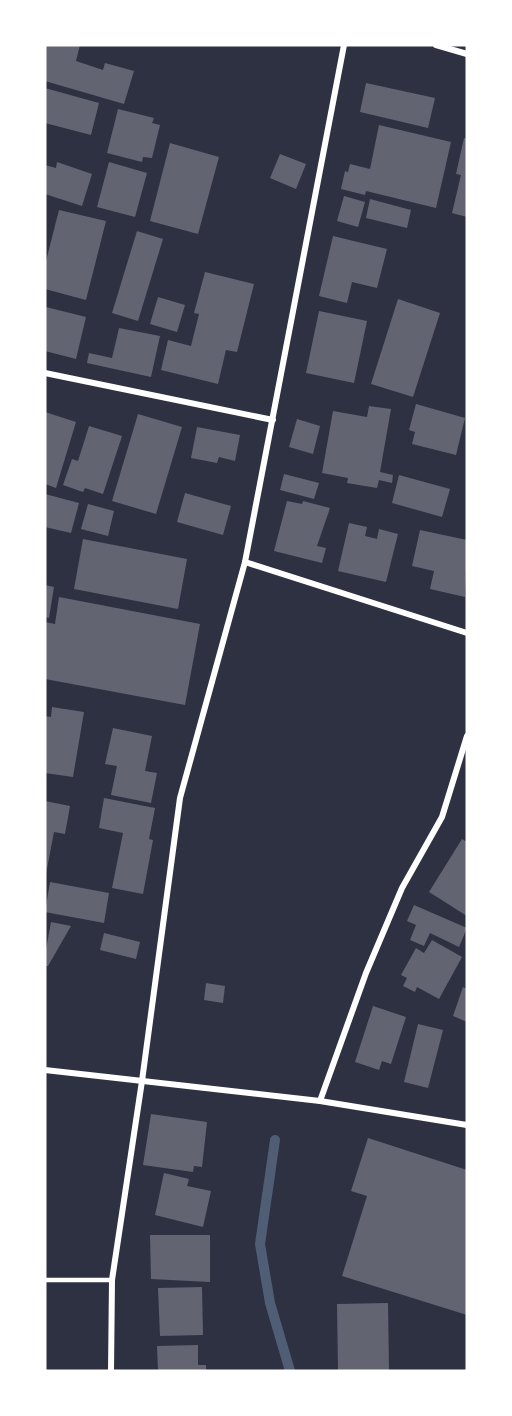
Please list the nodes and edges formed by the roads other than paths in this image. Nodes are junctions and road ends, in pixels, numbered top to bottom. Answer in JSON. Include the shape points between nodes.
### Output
{"nodes":[{"id":1,"x":344,"y":45,"type":"edge"},
{"id":2,"x":436,"y":45,"type":"edge"},
{"id":3,"x":467,"y":54,"type":"edge"},
{"id":4,"x":45,"y":373,"type":"edge"},
{"id":5,"x":273,"y":420,"type":"junction"},
{"id":6,"x":245,"y":562,"type":"junction"},
{"id":7,"x":467,"y":633,"type":"edge"},
{"id":8,"x":467,"y":736,"type":"edge"},
{"id":9,"x":45,"y":1070,"type":"edge"},
{"id":10,"x":142,"y":1081,"type":"junction"},
{"id":11,"x":320,"y":1101,"type":"junction"},
{"id":12,"x":467,"y":1125,"type":"edge"},
{"id":13,"x":45,"y":1280,"type":"edge"},
{"id":14,"x":112,"y":1280,"type":"junction"},
{"id":15,"x":111,"y":1371,"type":"edge"}],
"edges":[{"from":1,"to":5,"type":"street"},
{"from":2,"to":3,"type":"street"},
{"from":4,"to":5,"type":"street"},
{"from":5,"to":6,"type":"street"},
{"from":6,"to":7,"type":"street"},
{"from":6,"to":10,"type":"street","via":[[180,798]]},
{"from":8,"to":11,"type":"street","via":[[442,817],[402,888],[366,973]]},
{"from":9,"to":10,"type":"street"},
{"from":10,"to":11,"type":"street"},
{"from":10,"to":14,"type":"street"},
{"from":11,"to":12,"type":"street"},
{"from":13,"to":14,"type":"lane"},
{"from":14,"to":15,"type":"street"}]}
